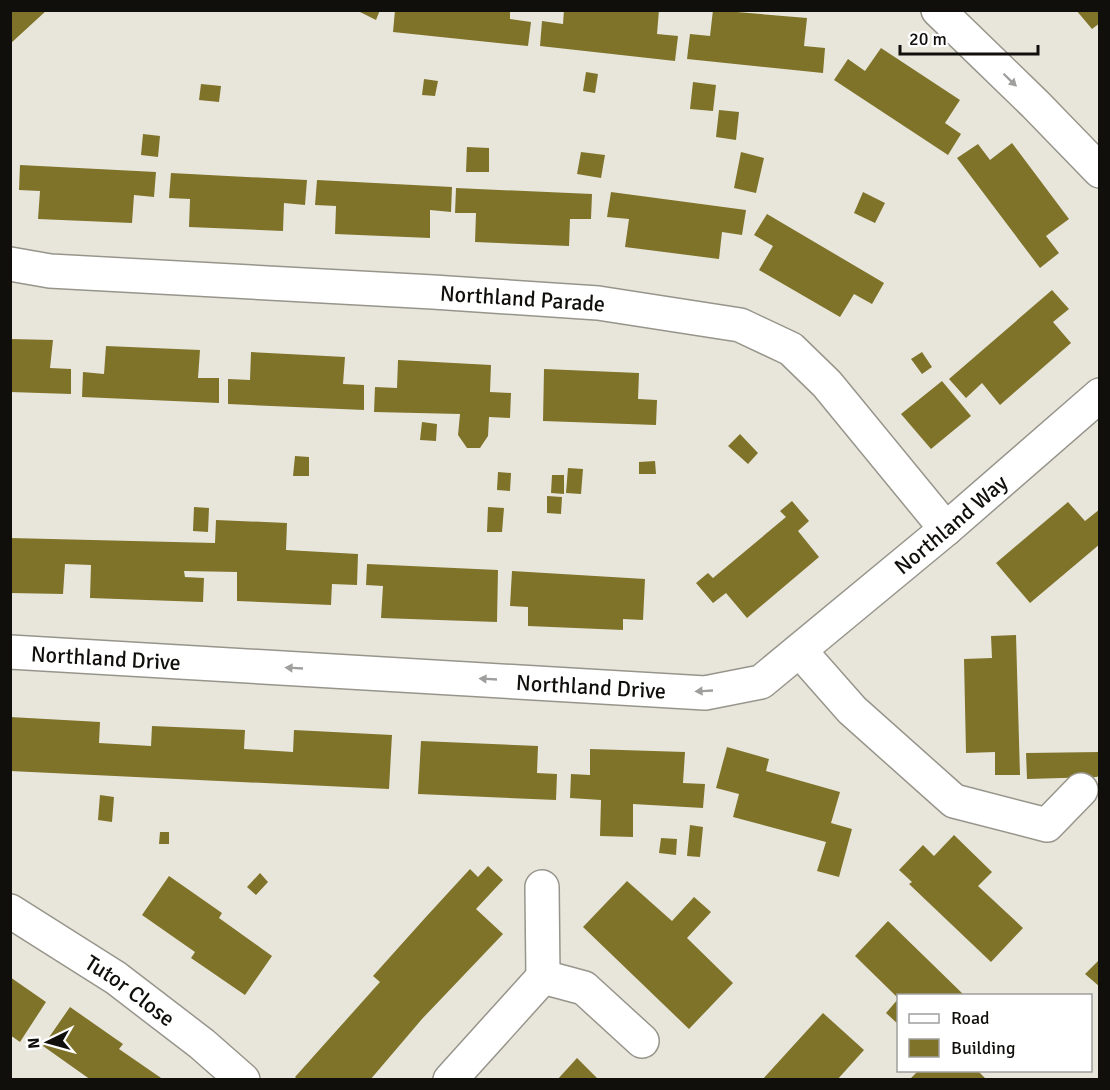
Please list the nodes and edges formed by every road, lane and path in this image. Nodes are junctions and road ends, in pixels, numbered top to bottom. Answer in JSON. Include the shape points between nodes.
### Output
{"nodes":[{"id":1,"x":938,"y":10,"type":"edge"},
{"id":2,"x":1100,"y":171,"type":"edge"},
{"id":3,"x":10,"y":264,"type":"edge"},
{"id":4,"x":1100,"y":394,"type":"edge"},
{"id":5,"x":946,"y":529,"type":"junction"},
{"id":6,"x":800,"y":651,"type":"junction"},
{"id":7,"x":10,"y":652,"type":"edge"},
{"id":8,"x":1081,"y":790,"type":"dead end"},
{"id":9,"x":542,"y":887,"type":"dead end"},
{"id":10,"x":10,"y":911,"type":"edge"},
{"id":11,"x":543,"y":977,"type":"junction"},
{"id":12,"x":642,"y":1041,"type":"dead end"},
{"id":13,"x":243,"y":1080,"type":"edge"},
{"id":14,"x":450,"y":1080,"type":"edge"}],
"edges":[{"from":1,"to":2,"type":"street","one_way":true},
{"from":3,"to":5,"type":"street","name":"Northland Parade","via":[[50,271],[598,303],[740,325],[791,349],[827,384]]},
{"from":4,"to":5,"type":"street","name":"Northland Way"},
{"from":5,"to":6,"type":"street","name":"Northland Way"},
{"from":6,"to":7,"type":"street","name":"Northland Drive","one_way":true,"via":[[761,682],[705,693]]},
{"from":6,"to":8,"type":"street","via":[[852,710],[954,801],[1047,825]]},
{"from":9,"to":11,"type":"street"},
{"from":10,"to":13,"type":"street","name":"Tutor Close","via":[[116,978]]},
{"from":11,"to":12,"type":"street","via":[[584,988]]},
{"from":11,"to":14,"type":"street"}]}
